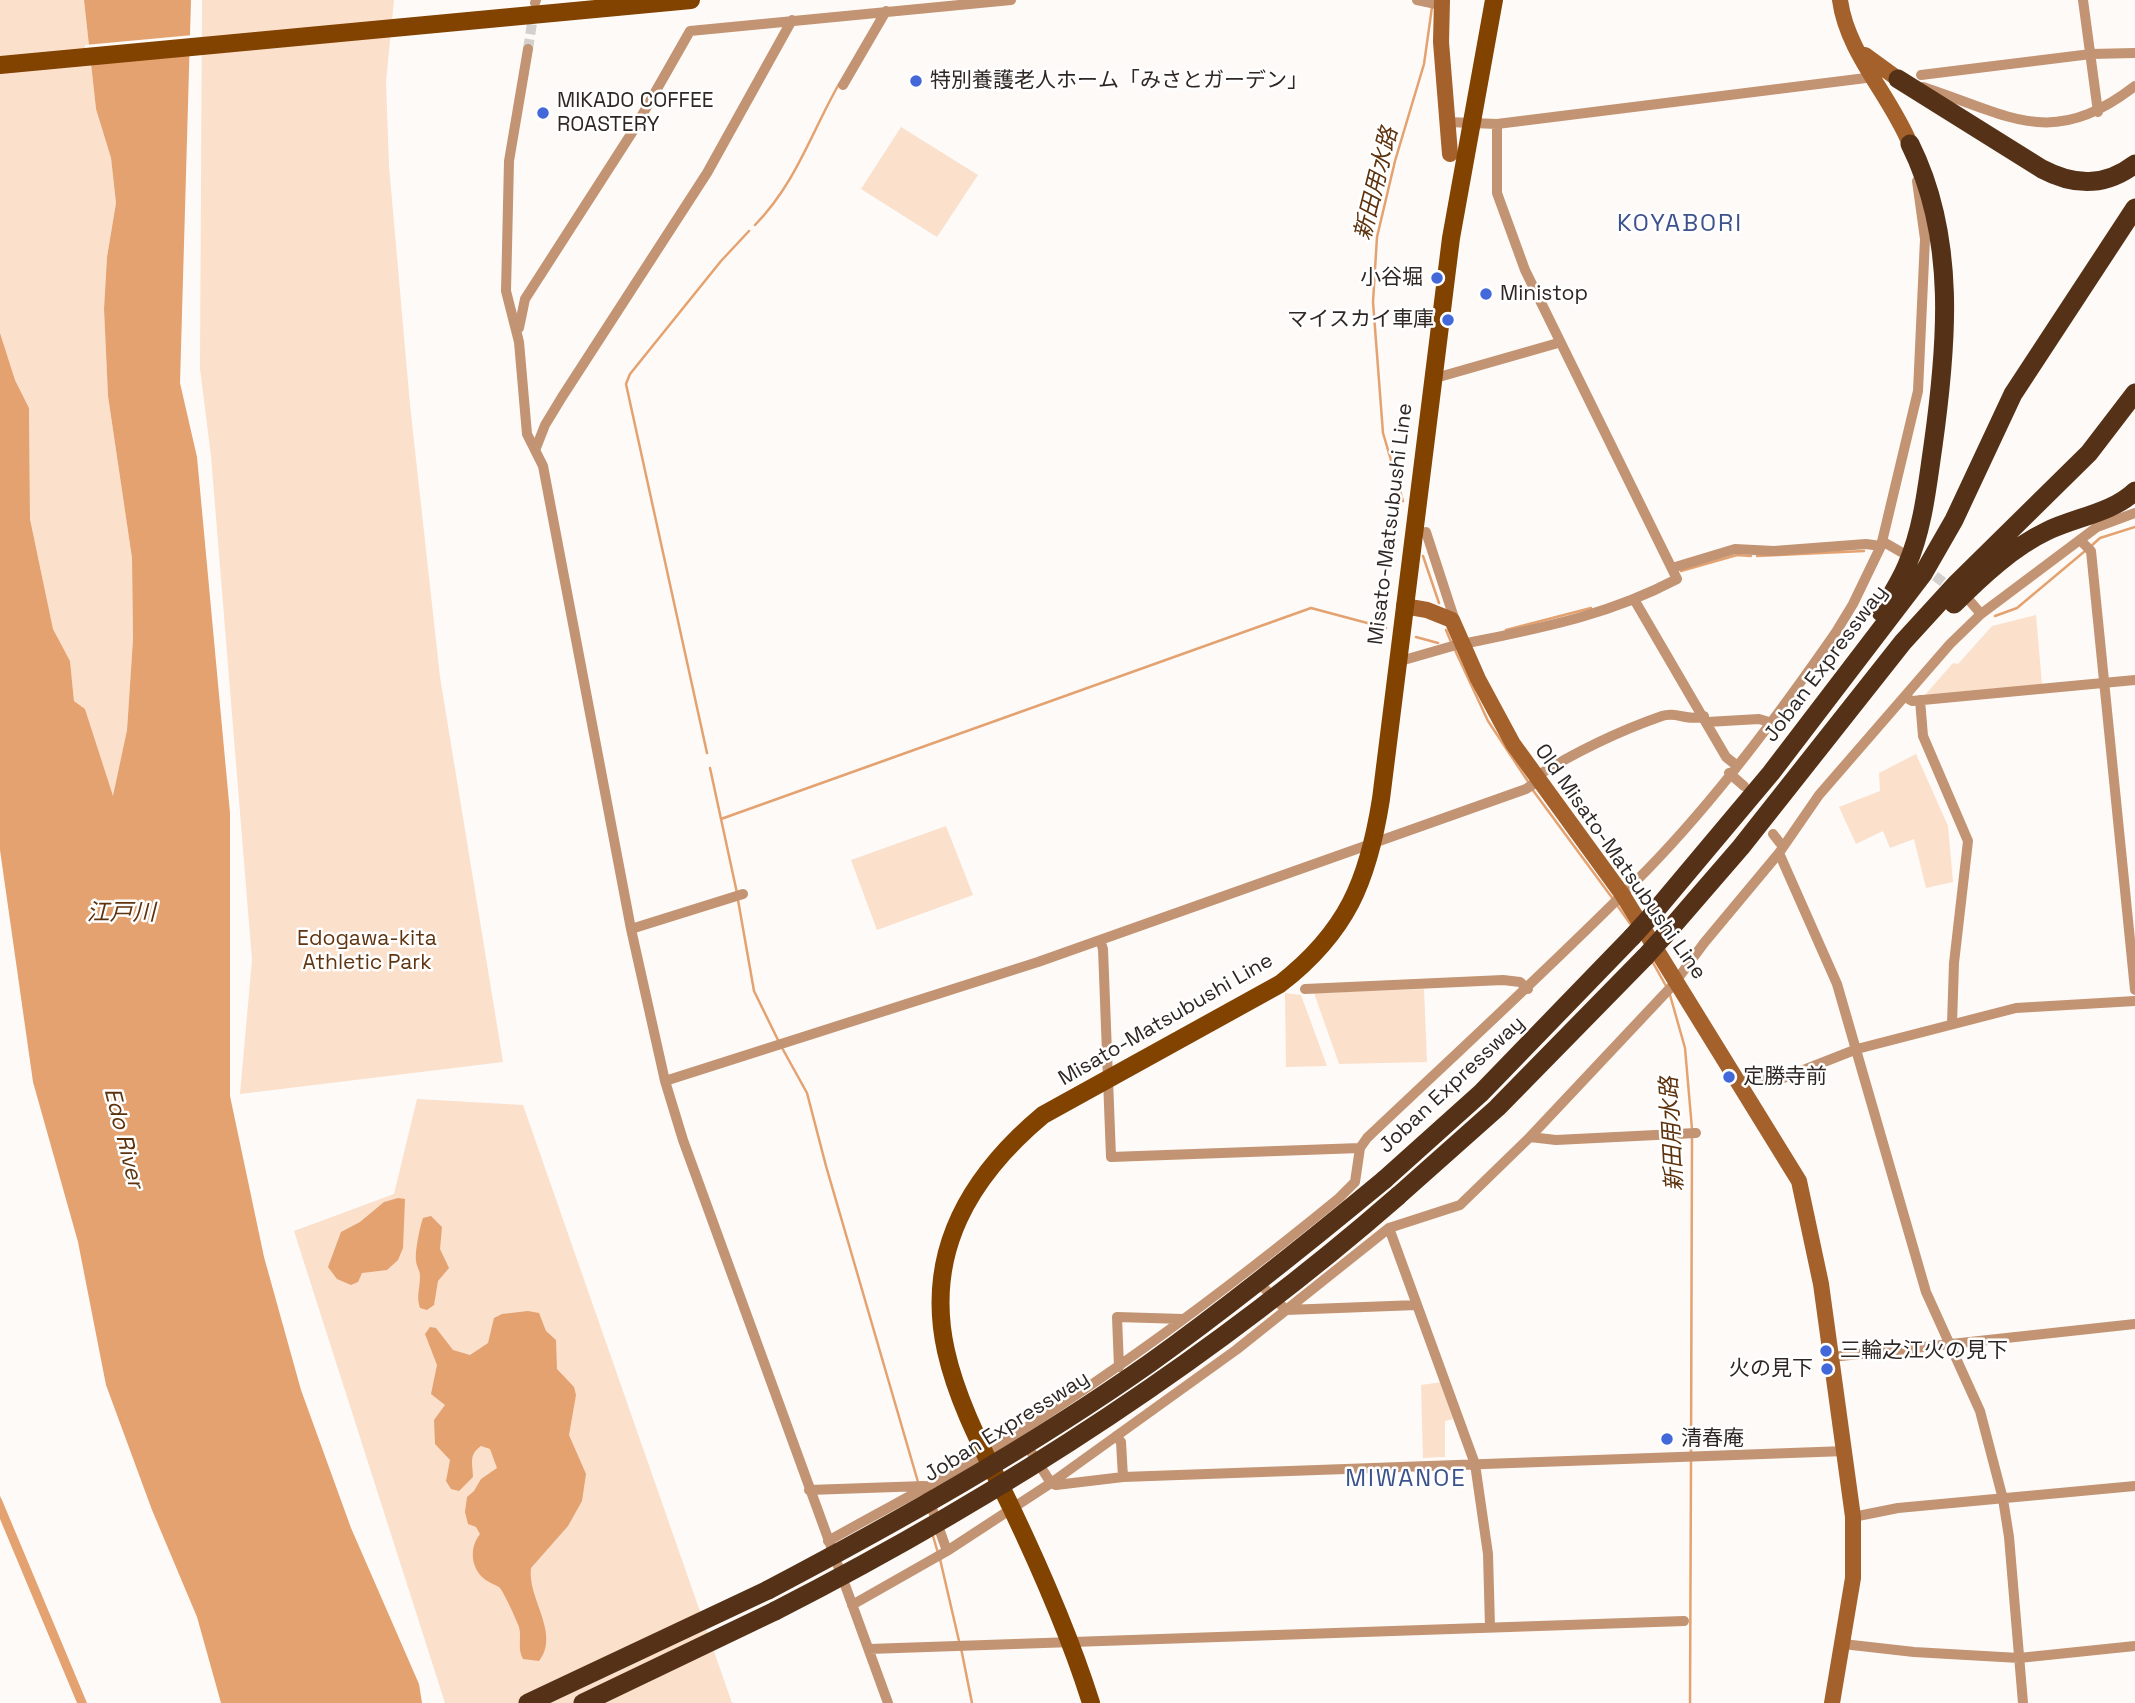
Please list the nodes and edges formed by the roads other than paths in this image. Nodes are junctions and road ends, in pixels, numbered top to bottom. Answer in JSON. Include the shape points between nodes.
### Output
{"nodes":[{"id":1,"x":691,"y":0,"type":"edge"},
{"id":2,"x":1011,"y":0,"type":"edge"},
{"id":3,"x":1494,"y":0,"type":"edge"},
{"id":4,"x":1840,"y":0,"type":"edge"},
{"id":5,"x":2084,"y":0,"type":"edge"},
{"id":6,"x":1431,"y":2,"type":"edge"},
{"id":7,"x":539,"y":5,"type":"edge"},
{"id":8,"x":886,"y":11,"type":"junction"},
{"id":9,"x":792,"y":20,"type":"junction"},
{"id":10,"x":1853,"y":43,"type":"junction"},
{"id":11,"x":528,"y":49,"type":"tunnel mouth"},
{"id":12,"x":2135,"y":53,"type":"edge"},
{"id":13,"x":2091,"y":54,"type":"junction"},
{"id":14,"x":0,"y":65,"type":"edge"},
{"id":15,"x":1921,"y":75,"type":"dead end"},
{"id":16,"x":1874,"y":77,"type":"junction"},
{"id":17,"x":1898,"y":79,"type":"junction"},
{"id":18,"x":843,"y":85,"type":"dead end"},
{"id":19,"x":2135,"y":86,"type":"edge"},
{"id":20,"x":2098,"y":112,"type":"junction"},
{"id":21,"x":1448,"y":122,"type":"junction"},
{"id":22,"x":1470,"y":124,"type":"junction"},
{"id":23,"x":1497,"y":124,"type":"junction"},
{"id":24,"x":1910,"y":144,"type":"junction"},
{"id":25,"x":1451,"y":155,"type":"dead end"},
{"id":26,"x":2135,"y":164,"type":"edge"},
{"id":27,"x":2135,"y":208,"type":"edge"},
{"id":28,"x":519,"y":342,"type":"junction"},
{"id":29,"x":1558,"y":343,"type":"junction"},
{"id":30,"x":1432,"y":379,"type":"junction"},
{"id":31,"x":2135,"y":393,"type":"edge"},
{"id":32,"x":536,"y":448,"type":"junction"},
{"id":33,"x":2135,"y":491,"type":"edge"},
{"id":34,"x":2135,"y":513,"type":"edge"},
{"id":35,"x":1426,"y":531,"type":"dead end"},
{"id":36,"x":2080,"y":540,"type":"junction"},
{"id":37,"x":1881,"y":543,"type":"junction"},
{"id":38,"x":1901,"y":551,"type":"dead end"},
{"id":39,"x":1672,"y":568,"type":"junction"},
{"id":40,"x":1969,"y":600,"type":"dead end"},
{"id":41,"x":1636,"y":601,"type":"junction"},
{"id":42,"x":1404,"y":606,"type":"junction"},
{"id":43,"x":1981,"y":614,"type":"junction"},
{"id":44,"x":1461,"y":639,"type":"junction"},
{"id":45,"x":1397,"y":662,"type":"junction"},
{"id":46,"x":2135,"y":680,"type":"edge"},
{"id":47,"x":2102,"y":684,"type":"junction"},
{"id":48,"x":1832,"y":694,"type":"junction"},
{"id":49,"x":1905,"y":696,"type":"junction"},
{"id":50,"x":1920,"y":700,"type":"junction"},
{"id":51,"x":1705,"y":719,"type":"junction"},
{"id":52,"x":1769,"y":722,"type":"junction"},
{"id":53,"x":1733,"y":769,"type":"junction"},
{"id":54,"x":1533,"y":782,"type":"junction"},
{"id":55,"x":1744,"y":786,"type":"dead end"},
{"id":56,"x":1788,"y":788,"type":"junction"},
{"id":57,"x":1374,"y":842,"type":"junction"},
{"id":58,"x":1777,"y":843,"type":"junction"},
{"id":59,"x":743,"y":894,"type":"dead end"},
{"id":60,"x":1616,"y":900,"type":"junction"},
{"id":61,"x":631,"y":929,"type":"junction"},
{"id":62,"x":1100,"y":940,"type":"junction"},
{"id":63,"x":1670,"y":987,"type":"junction"},
{"id":64,"x":1306,"y":989,"type":"dead end"},
{"id":65,"x":1528,"y":989,"type":"junction"},
{"id":66,"x":2135,"y":990,"type":"edge"},
{"id":67,"x":2135,"y":1001,"type":"edge"},
{"id":68,"x":1952,"y":1024,"type":"junction"},
{"id":69,"x":1857,"y":1049,"type":"junction"},
{"id":70,"x":1109,"y":1079,"type":"junction"},
{"id":71,"x":665,"y":1081,"type":"junction"},
{"id":72,"x":1738,"y":1083,"type":"junction"},
{"id":73,"x":1690,"y":1133,"type":"dead end"},
{"id":74,"x":1530,"y":1137,"type":"junction"},
{"id":75,"x":1360,"y":1148,"type":"junction"},
{"id":76,"x":1348,"y":1190,"type":"junction"},
{"id":77,"x":1385,"y":1230,"type":"junction"},
{"id":78,"x":1248,"y":1271,"type":"junction"},
{"id":79,"x":1417,"y":1305,"type":"junction"},
{"id":80,"x":1286,"y":1310,"type":"junction"},
{"id":81,"x":1183,"y":1319,"type":"junction"},
{"id":82,"x":2135,"y":1324,"type":"edge"},
{"id":83,"x":1948,"y":1343,"type":"junction"},
{"id":84,"x":1832,"y":1357,"type":"junction"},
{"id":85,"x":1114,"y":1370,"type":"junction"},
{"id":86,"x":1140,"y":1419,"type":"junction"},
{"id":87,"x":1018,"y":1433,"type":"junction"},
{"id":88,"x":1116,"y":1436,"type":"junction"},
{"id":89,"x":1846,"y":1451,"type":"junction"},
{"id":90,"x":985,"y":1454,"type":"junction"},
{"id":91,"x":1475,"y":1464,"type":"junction"},
{"id":92,"x":1124,"y":1477,"type":"junction"},
{"id":93,"x":1051,"y":1483,"type":"junction"},
{"id":94,"x":2135,"y":1486,"type":"edge"},
{"id":95,"x":920,"y":1488,"type":"junction"},
{"id":96,"x":810,"y":1490,"type":"junction"},
{"id":97,"x":2003,"y":1499,"type":"junction"},
{"id":98,"x":1012,"y":1508,"type":"junction"},
{"id":99,"x":1853,"y":1517,"type":"junction"},
{"id":100,"x":828,"y":1541,"type":"junction"},
{"id":101,"x":941,"y":1554,"type":"junction"},
{"id":102,"x":852,"y":1605,"type":"junction"},
{"id":103,"x":1684,"y":1621,"type":"dead end"},
{"id":104,"x":1490,"y":1626,"type":"junction"},
{"id":105,"x":1070,"y":1644,"type":"junction"},
{"id":106,"x":1843,"y":1644,"type":"junction"},
{"id":107,"x":2135,"y":1646,"type":"edge"},
{"id":108,"x":869,"y":1649,"type":"junction"},
{"id":109,"x":2019,"y":1658,"type":"junction"},
{"id":110,"x":528,"y":1703,"type":"edge"},
{"id":111,"x":583,"y":1703,"type":"edge"},
{"id":112,"x":888,"y":1703,"type":"edge"},
{"id":113,"x":1091,"y":1703,"type":"edge"},
{"id":114,"x":1832,"y":1703,"type":"edge"},
{"id":115,"x":2022,"y":1703,"type":"edge"}],
"edges":[{"from":1,"to":7,"type":"main road"},
{"from":2,"to":8,"type":"street"},
{"from":3,"to":22,"type":"main road","name":"Misato-Matsubushi Line"},
{"from":4,"to":10,"type":"street"},
{"from":5,"to":13,"type":"street"},
{"from":6,"to":21,"type":"street"},
{"from":7,"to":14,"type":"main road","via":[[478,18]]},
{"from":8,"to":9,"type":"street"},
{"from":8,"to":18,"type":"street"},
{"from":9,"to":28,"type":"street","via":[[690,31],[633,131],[525,299]]},
{"from":9,"to":32,"type":"street","via":[[707,173],[562,397]]},
{"from":10,"to":16,"type":"street"},
{"from":10,"to":17,"type":"street"},
{"from":11,"to":28,"type":"street","via":[[509,175],[506,291]]},
{"from":12,"to":13,"type":"street"},
{"from":13,"to":15,"type":"street"},
{"from":13,"to":20,"type":"street"},
{"from":16,"to":23,"type":"street"},
{"from":16,"to":24,"type":"street"},
{"from":17,"to":20,"type":"street","via":[[2035,123],[2066,122]]},
{"from":17,"to":26,"type":"highway","via":[[2066,180],[2098,182]]},
{"from":19,"to":20,"type":"street"},
{"from":21,"to":22,"type":"street"},
{"from":21,"to":25,"type":"street"},
{"from":22,"to":23,"type":"street"},
{"from":22,"to":30,"type":"main road","name":"Misato-Matsubushi Line"},
{"from":23,"to":29,"type":"street","via":[[1497,193]]},
{"from":24,"to":37,"type":"street","via":[[1925,240],[1918,391]]},
{"from":24,"to":48,"type":"highway","via":[[1923,170],[1942,259],[1946,322],[1942,385],[1924,507],[1908,564]]},
{"from":27,"to":48,"type":"highway","name":"Joban Expressway","via":[[2013,394],[1938,550]]},
{"from":28,"to":32,"type":"street","via":[[527,434]]},
{"from":29,"to":30,"type":"street"},
{"from":29,"to":39,"type":"street"},
{"from":30,"to":42,"type":"main road","name":"Misato-Matsubushi Line"},
{"from":31,"to":56,"type":"highway","via":[[2089,453],[1910,634]]},
{"from":32,"to":61,"type":"street"},
{"from":33,"to":56,"type":"highway","via":[[2114,505],[2030,540],[1967,591],[1912,648],[1814,772]]},
{"from":34,"to":36,"type":"street","via":[[2097,527]]},
{"from":35,"to":44,"type":"street"},
{"from":36,"to":43,"type":"street"},
{"from":36,"to":47,"type":"street","via":[[2091,551]]},
{"from":37,"to":38,"type":"street"},
{"from":37,"to":39,"type":"street","via":[[1774,551],[1735,549]]},
{"from":37,"to":52,"type":"street","via":[[1842,623]]},
{"from":39,"to":41,"type":"street","via":[[1677,579]]},
{"from":40,"to":43,"type":"street"},
{"from":41,"to":44,"type":"street","via":[[1563,623]]},
{"from":41,"to":51,"type":"street"},
{"from":42,"to":44,"type":"street","via":[[1444,615]]},
{"from":42,"to":45,"type":"main road","name":"Misato-Matsubushi Line"},
{"from":43,"to":49,"type":"street"},
{"from":44,"to":45,"type":"street"},
{"from":44,"to":54,"type":"street","name":"Old Misato-Matsubushi Line"},
{"from":45,"to":57,"type":"main road","name":"Misato-Matsubushi Line"},
{"from":46,"to":47,"type":"street"},
{"from":47,"to":50,"type":"street"},
{"from":47,"to":66,"type":"street"},
{"from":48,"to":110,"type":"highway","name":"Joban Expressway","bridge":true,"via":[[1651,916],[1481,1093],[1384,1180],[1229,1304],[1149,1363],[934,1500],[779,1584]]},
{"from":49,"to":50,"type":"street"},
{"from":49,"to":58,"type":"street"},
{"from":50,"to":68,"type":"street","via":[[1923,736],[1968,841]]},
{"from":51,"to":52,"type":"street"},
{"from":51,"to":53,"type":"street"},
{"from":51,"to":54,"type":"street","via":[[1663,715],[1560,762]]},
{"from":52,"to":53,"type":"street"},
{"from":53,"to":55,"type":"street"},
{"from":53,"to":60,"type":"street"},
{"from":54,"to":57,"type":"street"},
{"from":54,"to":60,"type":"street","name":"Old Misato-Matsubushi Line"},
{"from":56,"to":111,"type":"highway","bridge":true,"via":[[1645,957],[1497,1108],[1323,1260],[1222,1337],[1056,1452],[851,1572]]},
{"from":57,"to":62,"type":"street"},
{"from":57,"to":70,"type":"main road","name":"Misato-Matsubushi Line","via":[[1350,908],[1322,948],[1298,970],[1243,1006]]},
{"from":58,"to":63,"type":"street"},
{"from":58,"to":69,"type":"street","via":[[1830,966]]},
{"from":59,"to":61,"type":"street"},
{"from":60,"to":63,"type":"street","name":"Old Misato-Matsubushi Line"},
{"from":60,"to":65,"type":"street"},
{"from":61,"to":71,"type":"street"},
{"from":62,"to":70,"type":"street"},
{"from":62,"to":71,"type":"street"},
{"from":63,"to":72,"type":"street","name":"Old Misato-Matsubushi Line"},
{"from":63,"to":74,"type":"street"},
{"from":64,"to":65,"type":"street","via":[[1503,980],[1520,982]]},
{"from":65,"to":75,"type":"street"},
{"from":67,"to":68,"type":"street","via":[[2016,1008]]},
{"from":68,"to":69,"type":"street"},
{"from":69,"to":72,"type":"street","via":[[1773,1082],[1754,1079]]},
{"from":69,"to":83,"type":"street","via":[[1926,1292]]},
{"from":70,"to":75,"type":"street","via":[[1111,1157]]},
{"from":70,"to":90,"type":"main road","name":"Misato-Matsubushi Line","via":[[1043,1115],[1011,1142],[971,1192],[950,1241],[941,1325],[955,1381]]},
{"from":71,"to":96,"type":"street"},
{"from":72,"to":84,"type":"street","name":"Old Misato-Matsubushi Line","via":[[1799,1181],[1813,1236]]},
{"from":73,"to":74,"type":"street","via":[[1556,1140]]},
{"from":74,"to":77,"type":"street","via":[[1460,1205]]},
{"from":75,"to":76,"type":"street","via":[[1359,1170]]},
{"from":76,"to":77,"type":"street"},
{"from":76,"to":78,"type":"street"},
{"from":77,"to":79,"type":"street"},
{"from":77,"to":80,"type":"street"},
{"from":78,"to":80,"type":"street"},
{"from":78,"to":81,"type":"street"},
{"from":79,"to":80,"type":"street"},
{"from":79,"to":91,"type":"street"},
{"from":80,"to":86,"type":"street"},
{"from":81,"to":85,"type":"street"},
{"from":81,"to":85,"type":"street","via":[[1117,1317]]},
{"from":82,"to":83,"type":"street"},
{"from":83,"to":84,"type":"street"},
{"from":83,"to":97,"type":"street","via":[[1980,1411]]},
{"from":84,"to":89,"type":"street","name":"Old Misato-Matsubushi Line"},
{"from":85,"to":86,"type":"street"},
{"from":85,"to":87,"type":"street"},
{"from":86,"to":88,"type":"street"},
{"from":87,"to":90,"type":"street"},
{"from":87,"to":93,"type":"street"},
{"from":88,"to":92,"type":"street","via":[[1121,1443]]},
{"from":88,"to":93,"type":"street"},
{"from":89,"to":91,"type":"street"},
{"from":89,"to":99,"type":"street","name":"Old Misato-Matsubushi Line"},
{"from":90,"to":95,"type":"street"},
{"from":90,"to":98,"type":"main road","name":"Misato-Matsubushi Line"},
{"from":91,"to":92,"type":"street"},
{"from":91,"to":104,"type":"street","via":[[1488,1554]]},
{"from":92,"to":93,"type":"street"},
{"from":93,"to":98,"type":"street"},
{"from":94,"to":97,"type":"street"},
{"from":95,"to":96,"type":"street"},
{"from":95,"to":100,"type":"street"},
{"from":95,"to":101,"type":"street"},
{"from":96,"to":100,"type":"street"},
{"from":97,"to":99,"type":"street","via":[[1898,1508]]},
{"from":97,"to":109,"type":"street"},
{"from":98,"to":101,"type":"street"},
{"from":98,"to":105,"type":"main road","name":"Misato-Matsubushi Line"},
{"from":99,"to":106,"type":"street","name":"Old Misato-Matsubushi Line","via":[[1853,1578]]},
{"from":100,"to":102,"type":"street"},
{"from":101,"to":102,"type":"street"},
{"from":102,"to":108,"type":"street"},
{"from":103,"to":104,"type":"street"},
{"from":104,"to":105,"type":"street"},
{"from":105,"to":108,"type":"street"},
{"from":105,"to":113,"type":"main road","name":"Misato-Matsubushi Line"},
{"from":106,"to":109,"type":"street"},
{"from":106,"to":114,"type":"street","name":"Old Misato-Matsubushi Line"},
{"from":107,"to":109,"type":"street"},
{"from":108,"to":112,"type":"street"},
{"from":109,"to":115,"type":"street"}]}
